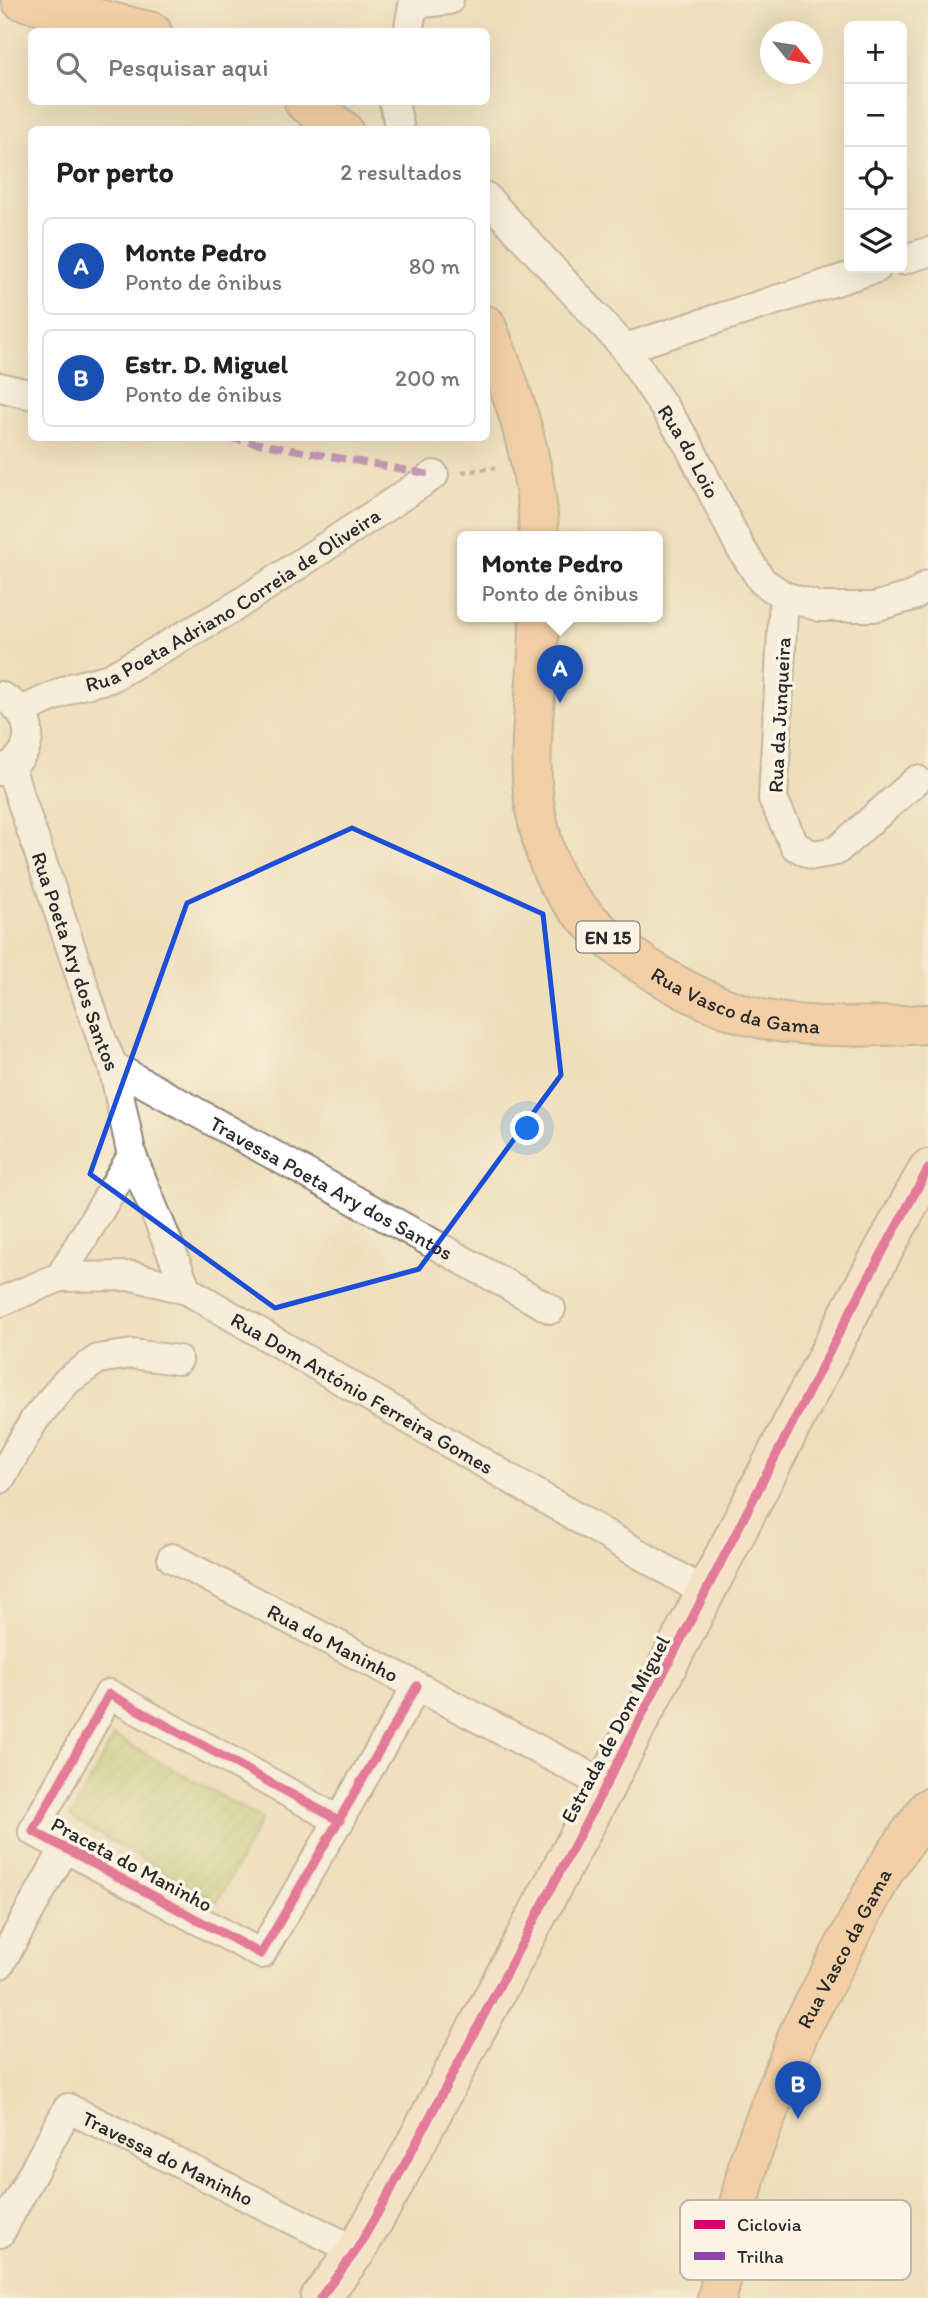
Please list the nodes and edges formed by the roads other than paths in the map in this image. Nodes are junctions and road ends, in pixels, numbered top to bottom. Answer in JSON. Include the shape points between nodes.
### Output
{"nodes":[{"id":1,"x":22,"y":0,"type":"edge"},
{"id":2,"x":449,"y":0,"type":"edge"},
{"id":3,"x":414,"y":2,"type":"edge"},
{"id":4,"x":136,"y":28,"type":"edge"},
{"id":5,"x":409,"y":28,"type":"edge"},
{"id":6,"x":308,"y":105,"type":"edge"},
{"id":7,"x":395,"y":105,"type":"edge"},
{"id":8,"x":337,"y":126,"type":"edge"},
{"id":9,"x":399,"y":126,"type":"edge"},
{"id":10,"x":490,"y":201,"type":"edge"},
{"id":11,"x":928,"y":252,"type":"edge"},
{"id":12,"x":907,"y":258,"type":"edge"},
{"id":13,"x":861,"y":273,"type":"edge"},
{"id":14,"x":490,"y":335,"type":"edge"},
{"id":15,"x":625,"y":348,"type":"junction"},
{"id":16,"x":0,"y":387,"type":"edge"},
{"id":17,"x":28,"y":394,"type":"edge"},
{"id":18,"x":434,"y":475,"type":"road end"},
{"id":19,"x":539,"y":531,"type":"edge"},
{"id":20,"x":928,"y":585,"type":"edge"},
{"id":21,"x":785,"y":596,"type":"junction"},
{"id":22,"x":539,"y":622,"type":"edge"},
{"id":23,"x":11,"y":703,"type":"edge"},
{"id":24,"x":5,"y":769,"type":"edge"},
{"id":25,"x":917,"y":780,"type":"dead end"},
{"id":26,"x":928,"y":1024,"type":"edge"},
{"id":27,"x":113,"y":1066,"type":"junction"},
{"id":28,"x":132,"y":1156,"type":"junction"},
{"id":29,"x":928,"y":1169,"type":"edge"},
{"id":30,"x":60,"y":1277,"type":"junction"},
{"id":31,"x":187,"y":1290,"type":"junction"},
{"id":32,"x":0,"y":1302,"type":"edge"},
{"id":33,"x":551,"y":1309,"type":"dead end"},
{"id":34,"x":178,"y":1360,"type":"dead end"},
{"id":35,"x":0,"y":1479,"type":"edge"},
{"id":36,"x":172,"y":1558,"type":"dead end"},
{"id":37,"x":706,"y":1593,"type":"junction"},
{"id":38,"x":417,"y":1686,"type":"junction"},
{"id":39,"x":606,"y":1785,"type":"junction"},
{"id":40,"x":928,"y":1808,"type":"edge"},
{"id":41,"x":340,"y":1821,"type":"junction"},
{"id":42,"x":65,"y":1848,"type":"junction"},
{"id":43,"x":0,"y":1964,"type":"edge"},
{"id":44,"x":740,"y":2200,"type":"edge"},
{"id":45,"x":0,"y":2233,"type":"edge"},
{"id":46,"x":356,"y":2252,"type":"junction"},
{"id":47,"x":721,"y":2280,"type":"edge"},
{"id":48,"x":320,"y":2298,"type":"edge"},
{"id":49,"x":717,"y":2298,"type":"edge"}],
"edges":[{"from":1,"to":4,"type":"main road"},
{"from":2,"to":3,"type":"street"},
{"from":3,"to":5,"type":"street"},
{"from":6,"to":8,"type":"main road"},
{"from":7,"to":9,"type":"street"},
{"from":10,"to":15,"type":"street","name":"Rua do Loio"},
{"from":11,"to":12,"type":"street"},
{"from":13,"to":15,"type":"street"},
{"from":14,"to":19,"type":"main road","via":[[521,421]]},
{"from":15,"to":21,"type":"street","name":"Rua do Loio","via":[[687,442],[740,547],[762,581]]},
{"from":16,"to":17,"type":"street"},
{"from":18,"to":23,"type":"street","name":"Rua Poeta Adriano Correia de Oliveira","via":[[233,608],[110,678]]},
{"from":20,"to":21,"type":"street","name":"Rua do Loio","via":[[913,596],[874,607],[820,607]]},
{"from":21,"to":25,"type":"street","name":"Rua da Junqueira","via":[[773,799],[795,846],[813,855],[836,852]]},
{"from":22,"to":26,"type":"main road","name":"Rua Vasco da Gama","number":"EN 15","via":[[532,775],[536,812],[558,883],[601,932],[689,993],[729,1009],[782,1023]]},
{"from":23,"to":24,"type":"street","name":"Rua Poeta Adriano Correia de Oliveira","via":[[27,722],[29,735],[20,759]]},
{"from":24,"to":27,"type":"street","name":"Rua Poeta Ary dos Santos"},
{"from":27,"to":28,"type":"street","name":"Rua Poeta Ary dos Santos"},
{"from":27,"to":33,"type":"street","name":"Travessa Poeta Ary dos Santos"},
{"from":28,"to":30,"type":"street"},
{"from":28,"to":31,"type":"street","name":"Rua Poeta Ary dos Santos"},
{"from":29,"to":37,"type":"street","name":"Estrada de Dom Miguel"},
{"from":30,"to":31,"type":"street","name":"Rua Dom António Ferreira Gomes","via":[[133,1276]]},
{"from":30,"to":32,"type":"street","name":"Rua Dom António Ferreira Gomes"},
{"from":31,"to":37,"type":"street","name":"Rua Dom António Ferreira Gomes"},
{"from":34,"to":35,"type":"street","via":[[132,1354],[98,1359],[67,1381],[35,1419]]},
{"from":36,"to":38,"type":"street","name":"Rua do Maninho"},
{"from":37,"to":39,"type":"street","name":"Estrada de Dom Miguel"},
{"from":38,"to":39,"type":"street","name":"Rua do Maninho"},
{"from":38,"to":41,"type":"street","name":"Praceta do Maninho"},
{"from":39,"to":46,"type":"street","name":"Estrada de Dom Miguel"},
{"from":40,"to":44,"type":"main road","name":"Rua Vasco da Gama","via":[[886,1868],[800,2030],[750,2158]]},
{"from":41,"to":42,"type":"street","name":"Praceta do Maninho","via":[[261,1954]]},
{"from":41,"to":42,"type":"street","name":"Praceta do Maninho","via":[[109,1694],[33,1830]]},
{"from":42,"to":43,"type":"street","name":"Praceta do Maninho"},
{"from":45,"to":46,"type":"street","name":"Travessa do Maninho","via":[[68,2108]]},
{"from":46,"to":48,"type":"street","name":"Estrada de Dom Miguel"},
{"from":47,"to":49,"type":"main road","name":"Rua Vasco da Gama"}]}
